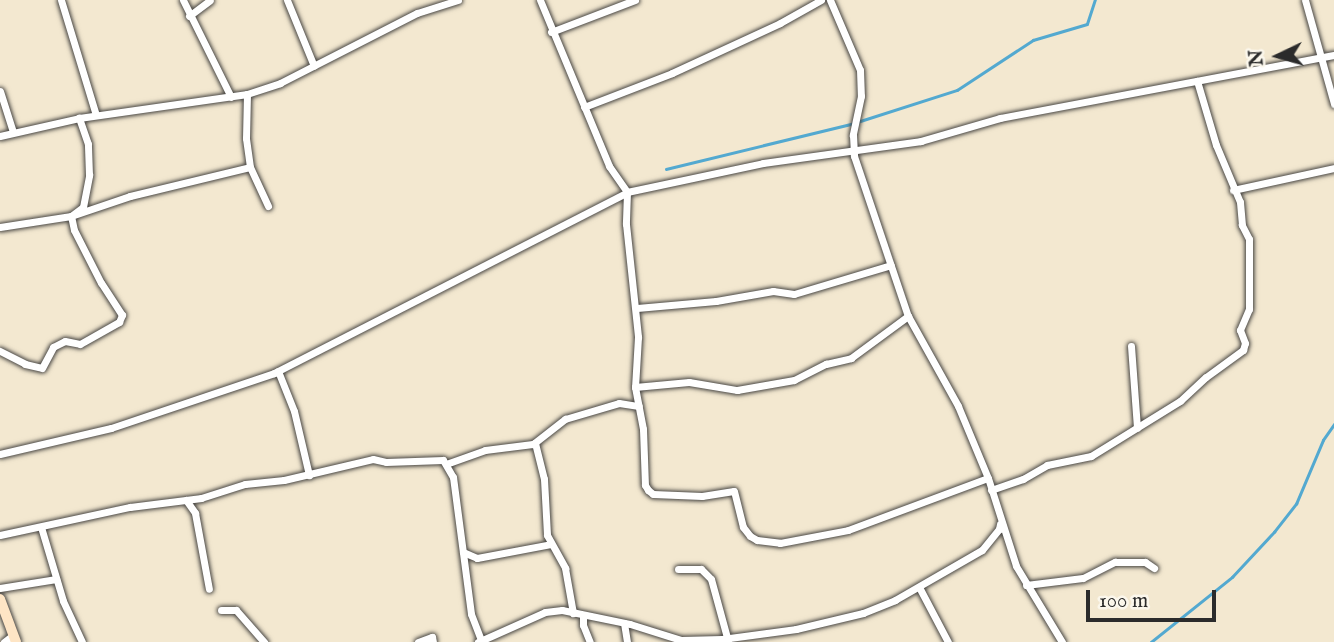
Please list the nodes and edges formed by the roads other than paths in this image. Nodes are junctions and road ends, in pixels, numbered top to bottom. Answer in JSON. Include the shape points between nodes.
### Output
{"nodes":[{"id":1,"x":61,"y":0,"type":"edge"},
{"id":2,"x":183,"y":0,"type":"edge"},
{"id":3,"x":210,"y":0,"type":"edge"},
{"id":4,"x":286,"y":0,"type":"edge"},
{"id":5,"x":458,"y":0,"type":"edge"},
{"id":6,"x":540,"y":0,"type":"edge"},
{"id":7,"x":635,"y":0,"type":"edge"},
{"id":8,"x":821,"y":0,"type":"edge"},
{"id":9,"x":830,"y":0,"type":"edge"},
{"id":10,"x":1305,"y":0,"type":"edge"},
{"id":11,"x":189,"y":16,"type":"junction"},
{"id":12,"x":551,"y":32,"type":"junction"},
{"id":13,"x":1334,"y":55,"type":"edge"},
{"id":14,"x":1321,"y":57,"type":"junction"},
{"id":15,"x":314,"y":66,"type":"junction"},
{"id":16,"x":1198,"y":81,"type":"junction"},
{"id":17,"x":0,"y":91,"type":"edge"},
{"id":18,"x":247,"y":94,"type":"junction"},
{"id":19,"x":231,"y":97,"type":"junction"},
{"id":20,"x":1334,"y":104,"type":"edge"},
{"id":21,"x":584,"y":107,"type":"junction"},
{"id":22,"x":96,"y":115,"type":"junction"},
{"id":23,"x":79,"y":118,"type":"junction"},
{"id":24,"x":13,"y":132,"type":"junction"},
{"id":25,"x":0,"y":136,"type":"edge"},
{"id":26,"x":853,"y":149,"type":"junction"},
{"id":27,"x":250,"y":167,"type":"junction"},
{"id":28,"x":1334,"y":168,"type":"edge"},
{"id":29,"x":1233,"y":190,"type":"junction"},
{"id":30,"x":627,"y":192,"type":"junction"},
{"id":31,"x":268,"y":206,"type":"dead end"},
{"id":32,"x":71,"y":216,"type":"junction"},
{"id":33,"x":0,"y":228,"type":"edge"},
{"id":34,"x":891,"y":265,"type":"junction"},
{"id":35,"x":637,"y":308,"type":"junction"},
{"id":36,"x":908,"y":316,"type":"junction"},
{"id":37,"x":1131,"y":346,"type":"dead end"},
{"id":38,"x":0,"y":351,"type":"edge"},
{"id":39,"x":278,"y":371,"type":"junction"},
{"id":40,"x":635,"y":387,"type":"junction"},
{"id":41,"x":639,"y":406,"type":"junction"},
{"id":42,"x":1137,"y":428,"type":"junction"},
{"id":43,"x":535,"y":443,"type":"junction"},
{"id":44,"x":0,"y":454,"type":"edge"},
{"id":45,"x":446,"y":464,"type":"junction"},
{"id":46,"x":309,"y":475,"type":"junction"},
{"id":47,"x":988,"y":478,"type":"junction"},
{"id":48,"x":991,"y":490,"type":"junction"},
{"id":49,"x":186,"y":500,"type":"junction"},
{"id":50,"x":1000,"y":523,"type":"junction"},
{"id":51,"x":41,"y":527,"type":"junction"},
{"id":52,"x":0,"y":535,"type":"edge"},
{"id":53,"x":551,"y":544,"type":"junction"},
{"id":54,"x":463,"y":552,"type":"junction"},
{"id":55,"x":1154,"y":568,"type":"dead end"},
{"id":56,"x":678,"y":569,"type":"dead end"},
{"id":57,"x":56,"y":579,"type":"junction"},
{"id":58,"x":1026,"y":584,"type":"junction"},
{"id":59,"x":919,"y":587,"type":"junction"},
{"id":60,"x":0,"y":588,"type":"edge"},
{"id":61,"x":209,"y":589,"type":"dead end"},
{"id":62,"x":0,"y":599,"type":"edge"},
{"id":63,"x":221,"y":610,"type":"dead end"},
{"id":64,"x":573,"y":613,"type":"junction"},
{"id":65,"x":583,"y":616,"type":"junction"},
{"id":66,"x":624,"y":623,"type":"junction"},
{"id":67,"x":11,"y":640,"type":"edge"},
{"id":68,"x":728,"y":640,"type":"edge"},
{"id":69,"x":260,"y":641,"type":"edge"},
{"id":70,"x":82,"y":642,"type":"edge"},
{"id":71,"x":418,"y":642,"type":"edge"},
{"id":72,"x":433,"y":642,"type":"edge"},
{"id":73,"x":480,"y":642,"type":"edge"},
{"id":74,"x":590,"y":642,"type":"edge"},
{"id":75,"x":627,"y":642,"type":"edge"},
{"id":76,"x":948,"y":642,"type":"edge"},
{"id":77,"x":1062,"y":642,"type":"edge"}],
"edges":[{"from":1,"to":22,"type":"street"},
{"from":2,"to":11,"type":"street"},
{"from":3,"to":11,"type":"street"},
{"from":4,"to":15,"type":"street"},
{"from":5,"to":15,"type":"street","via":[[417,12]]},
{"from":6,"to":12,"type":"street"},
{"from":7,"to":12,"type":"street"},
{"from":8,"to":21,"type":"street","via":[[671,73]]},
{"from":9,"to":26,"type":"street","via":[[860,70]]},
{"from":10,"to":14,"type":"street"},
{"from":11,"to":19,"type":"street"},
{"from":12,"to":21,"type":"street"},
{"from":13,"to":14,"type":"street"},
{"from":14,"to":16,"type":"street"},
{"from":14,"to":20,"type":"street"},
{"from":15,"to":18,"type":"street"},
{"from":16,"to":26,"type":"street","via":[[1000,118],[921,141]]},
{"from":16,"to":29,"type":"street"},
{"from":17,"to":24,"type":"street"},
{"from":18,"to":19,"type":"street"},
{"from":18,"to":27,"type":"street"},
{"from":19,"to":22,"type":"street"},
{"from":21,"to":30,"type":"street","via":[[609,166]]},
{"from":22,"to":23,"type":"street"},
{"from":23,"to":24,"type":"street"},
{"from":23,"to":32,"type":"street","via":[[88,144],[89,175],[83,207]]},
{"from":24,"to":25,"type":"street"},
{"from":26,"to":30,"type":"street"},
{"from":26,"to":34,"type":"street"},
{"from":27,"to":31,"type":"street"},
{"from":27,"to":32,"type":"street","via":[[130,196]]},
{"from":28,"to":29,"type":"street"},
{"from":29,"to":42,"type":"street","via":[[1249,239],[1249,309],[1240,330],[1243,350],[1180,401]]},
{"from":30,"to":35,"type":"street","via":[[626,224]]},
{"from":30,"to":39,"type":"street"},
{"from":32,"to":33,"type":"street"},
{"from":32,"to":38,"type":"street","via":[[101,283],[122,315],[119,322],[80,344],[65,341],[53,347],[42,368]]},
{"from":34,"to":35,"type":"street","via":[[794,294],[774,291]]},
{"from":34,"to":36,"type":"street"},
{"from":35,"to":40,"type":"street"},
{"from":36,"to":40,"type":"street","via":[[851,358],[794,380],[737,390],[689,382]]},
{"from":36,"to":47,"type":"street","via":[[958,406]]},
{"from":37,"to":42,"type":"street"},
{"from":39,"to":44,"type":"street","via":[[111,428]]},
{"from":39,"to":46,"type":"street","via":[[294,411]]},
{"from":40,"to":41,"type":"street"},
{"from":41,"to":43,"type":"street","via":[[619,403],[565,419]]},
{"from":41,"to":47,"type":"street","via":[[648,490],[702,496],[734,491],[743,527],[757,540],[804,541],[848,530]]},
{"from":42,"to":48,"type":"street","via":[[1091,456],[1047,465]]},
{"from":43,"to":45,"type":"street","via":[[485,450]]},
{"from":43,"to":53,"type":"street"},
{"from":45,"to":46,"type":"street","via":[[443,460],[373,459]]},
{"from":45,"to":54,"type":"street","via":[[453,477]]},
{"from":46,"to":49,"type":"street","via":[[245,484]]},
{"from":47,"to":48,"type":"street"},
{"from":48,"to":50,"type":"street"},
{"from":49,"to":51,"type":"street"},
{"from":49,"to":61,"type":"street","via":[[195,513]]},
{"from":50,"to":58,"type":"street"},
{"from":50,"to":59,"type":"street","via":[[982,550]]},
{"from":51,"to":52,"type":"street"},
{"from":51,"to":57,"type":"street"},
{"from":53,"to":54,"type":"street","via":[[477,558]]},
{"from":53,"to":64,"type":"street","via":[[565,568]]},
{"from":54,"to":73,"type":"street","via":[[471,614]]},
{"from":55,"to":58,"type":"street","via":[[1145,562],[1115,562],[1071,581]]},
{"from":56,"to":68,"type":"street","via":[[701,569],[712,579]]},
{"from":57,"to":60,"type":"street"},
{"from":57,"to":70,"type":"street"},
{"from":58,"to":77,"type":"street"},
{"from":59,"to":68,"type":"street","via":[[863,612]]},
{"from":59,"to":76,"type":"street"},
{"from":62,"to":67,"type":"street"},
{"from":63,"to":69,"type":"street","via":[[236,610]]},
{"from":64,"to":65,"type":"street"},
{"from":64,"to":73,"type":"street","via":[[545,612]]},
{"from":65,"to":66,"type":"street"},
{"from":65,"to":74,"type":"street"},
{"from":66,"to":68,"type":"street","via":[[681,640]]},
{"from":66,"to":75,"type":"street"},
{"from":71,"to":72,"type":"street","via":[[432,637]]}]}
